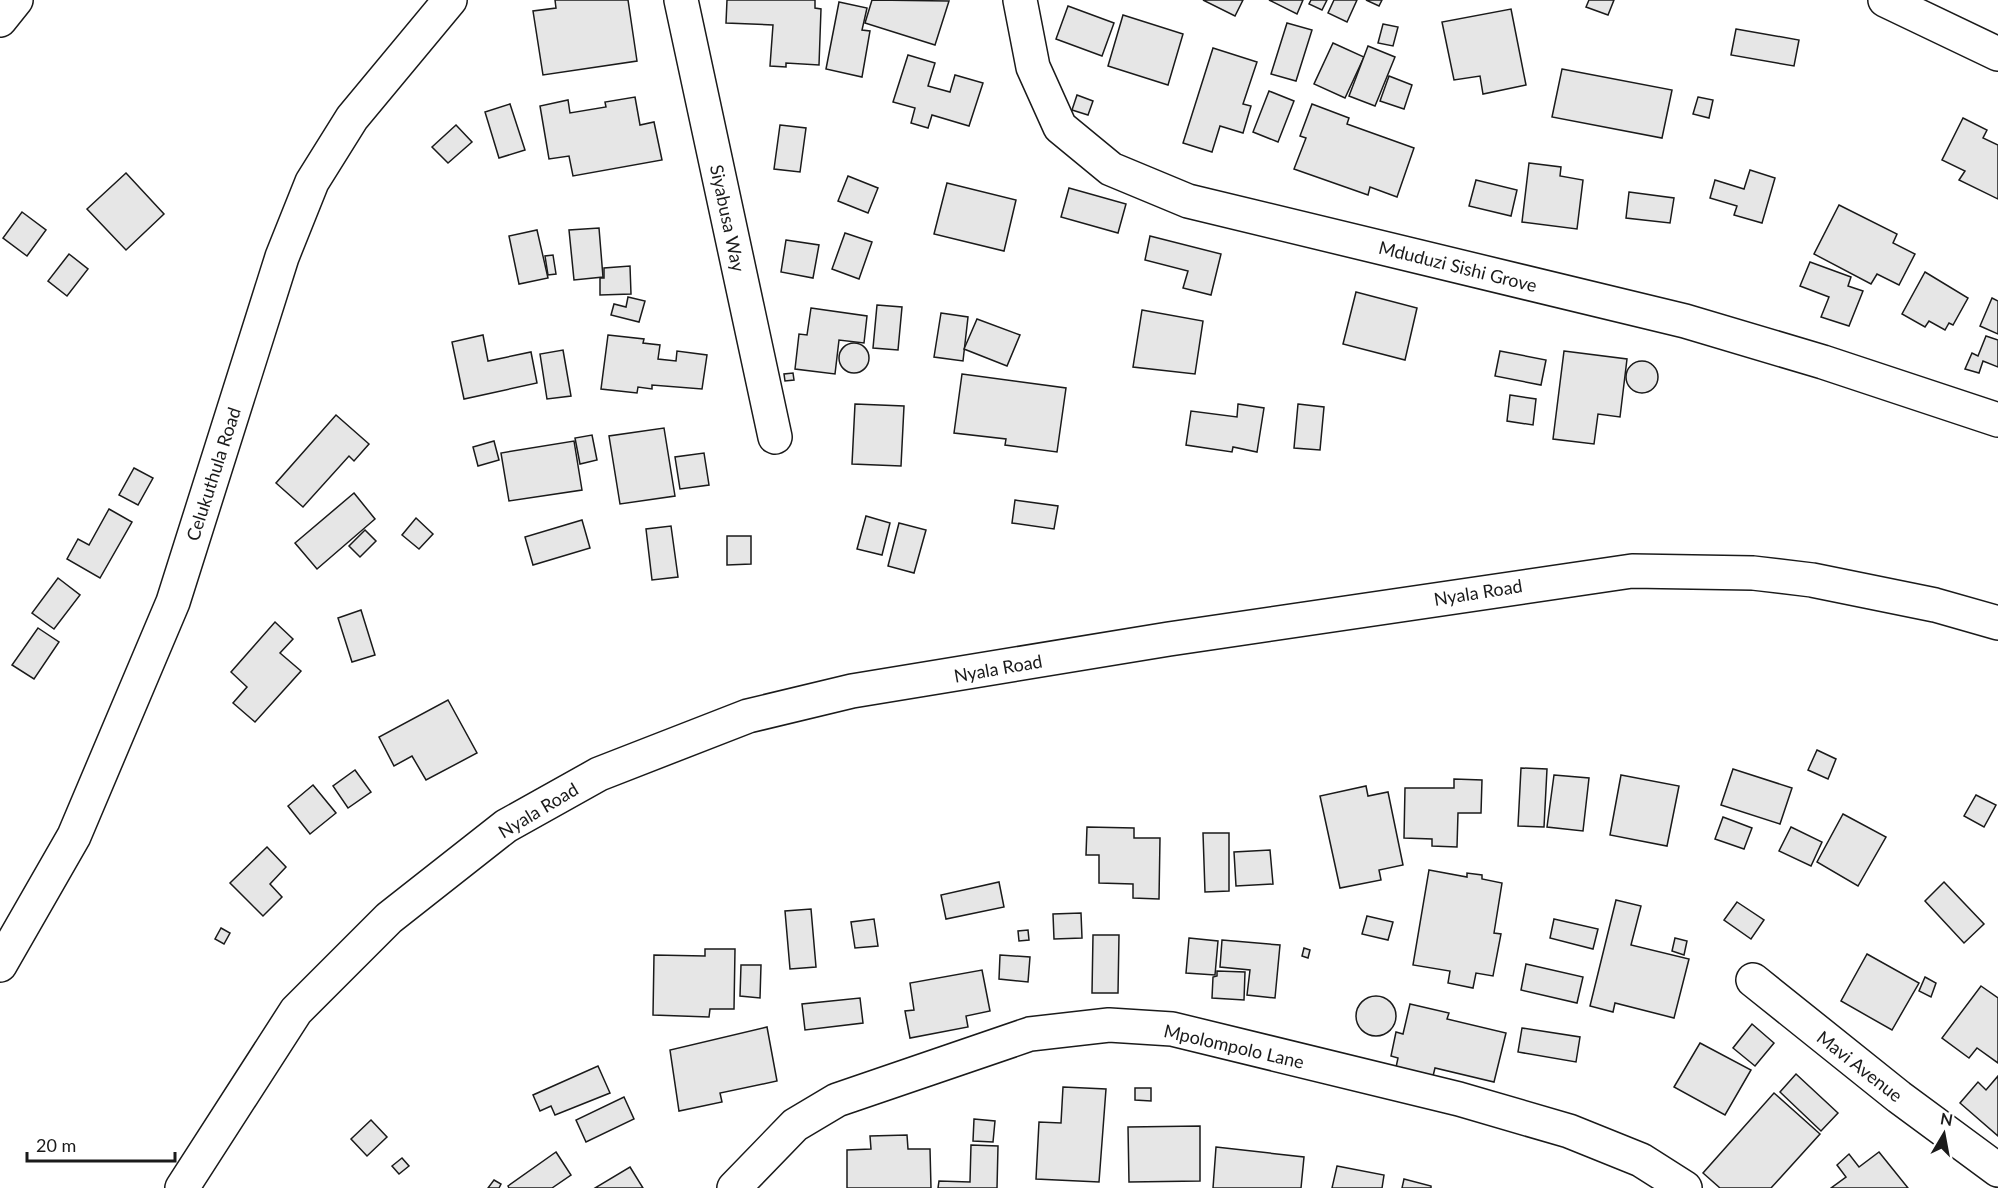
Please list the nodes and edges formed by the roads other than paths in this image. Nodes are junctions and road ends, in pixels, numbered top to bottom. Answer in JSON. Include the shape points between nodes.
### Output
{"nodes":[{"id":1,"x":15,"y":0,"type":"edge"},
{"id":2,"x":450,"y":0,"type":"edge"},
{"id":3,"x":681,"y":0,"type":"edge"},
{"id":4,"x":1020,"y":0,"type":"edge"},
{"id":5,"x":1885,"y":0,"type":"edge"},
{"id":6,"x":0,"y":20,"type":"edge"},
{"id":7,"x":1998,"y":54,"type":"edge"},
{"id":8,"x":1998,"y":420,"type":"edge"},
{"id":9,"x":775,"y":437,"type":"dead end"},
{"id":10,"x":1998,"y":623,"type":"edge"},
{"id":11,"x":0,"y":965,"type":"edge"},
{"id":12,"x":1753,"y":980,"type":"dead end"},
{"id":13,"x":1998,"y":1170,"type":"edge"},
{"id":14,"x":182,"y":1188,"type":"edge"},
{"id":15,"x":734,"y":1188,"type":"edge"},
{"id":16,"x":1684,"y":1188,"type":"edge"}],
"edges":[{"from":1,"to":6,"type":"street"},
{"from":2,"to":11,"type":"street","name":"Celukuthula Road","via":[[352,118],[312,182],[282,257],[173,602],[74,836]]},
{"from":3,"to":9,"type":"street","name":"Siyabusa Way"},
{"from":4,"to":8,"type":"street","name":"Mduduzi Sishi Grove","via":[[1033,67],[1060,127],[1111,169],[1188,201],[1685,321]]},
{"from":5,"to":7,"type":"street"},
{"from":10,"to":14,"type":"street","name":"Nyala Road","via":[[1935,605],[1812,580],[1753,573],[1632,571],[1169,639],[852,691],[747,716],[599,774],[506,826],[388,918],[297,1011]]},
{"from":12,"to":13,"type":"street","name":"Mavi Avenue"},
{"from":15,"to":16,"type":"street","name":"Mpolompolo Lane","via":[[795,1125],[837,1100],[1030,1034],[1109,1025],[1172,1029],[1459,1099],[1569,1131],[1641,1160]]}]}
